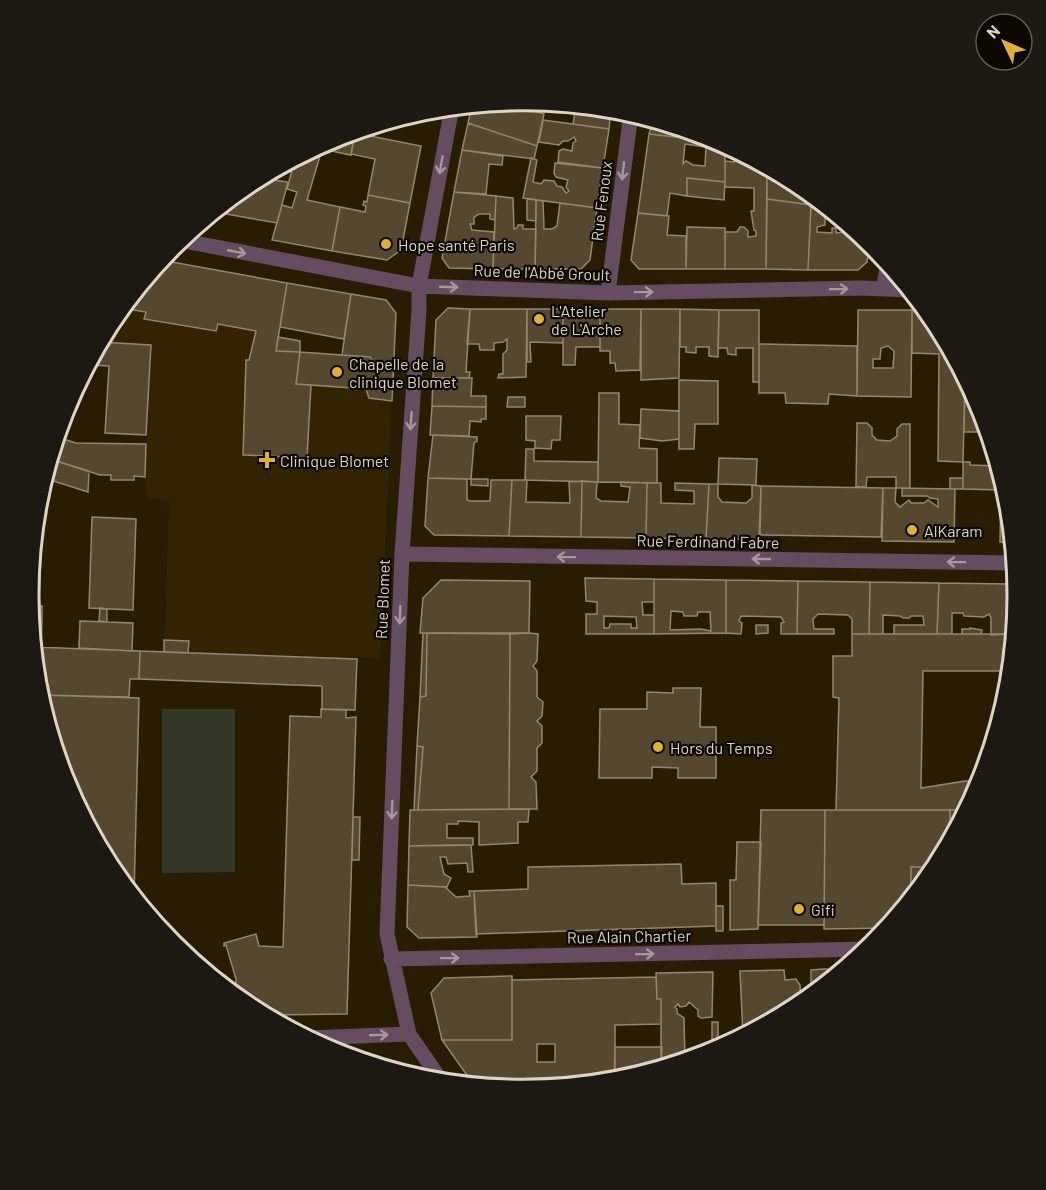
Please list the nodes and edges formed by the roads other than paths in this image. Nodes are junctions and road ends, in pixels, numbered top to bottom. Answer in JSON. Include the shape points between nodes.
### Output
{"nodes":[{"id":1,"x":450,"y":117,"type":"edge"},
{"id":2,"x":630,"y":123,"type":"edge"},
{"id":3,"x":192,"y":242,"type":"edge"},
{"id":4,"x":886,"y":275,"type":"edge"},
{"id":5,"x":419,"y":286,"type":"junction"},
{"id":6,"x":883,"y":290,"type":"junction"},
{"id":7,"x":899,"y":290,"type":"edge"},
{"id":8,"x":609,"y":293,"type":"junction"},
{"id":9,"x":402,"y":554,"type":"junction"},
{"id":10,"x":1006,"y":563,"type":"edge"},
{"id":11,"x":852,"y":949,"type":"edge"},
{"id":12,"x":391,"y":959,"type":"junction"},
{"id":13,"x":409,"y":1034,"type":"junction"},
{"id":14,"x":327,"y":1037,"type":"edge"},
{"id":15,"x":434,"y":1071,"type":"edge"}],
"edges":[{"from":1,"to":5,"type":"street","name":"Rue Blomet","one_way":true},
{"from":2,"to":8,"type":"street","name":"Rue Fenoux","one_way":true},
{"from":3,"to":5,"type":"street","name":"Rue de l'Abbé Groult","one_way":true},
{"from":4,"to":6,"type":"street"},
{"from":5,"to":8,"type":"street","name":"Rue de l'Abbé Groult","one_way":true},
{"from":5,"to":9,"type":"street","name":"Rue Blomet","one_way":true},
{"from":6,"to":7,"type":"street","name":"Rue de l'Abbé Groult"},
{"from":8,"to":6,"type":"street","name":"Rue de l'Abbé Groult","one_way":true},
{"from":10,"to":9,"type":"street","name":"Rue Ferdinand Fabre","one_way":true},
{"from":9,"to":12,"type":"street","name":"Rue Blomet","one_way":true,"via":[[387,934]]},
{"from":12,"to":11,"type":"street","name":"Rue Alain Chartier","one_way":true},
{"from":12,"to":13,"type":"street","name":"Rue Blomet"},
{"from":14,"to":13,"type":"street","one_way":true},
{"from":13,"to":15,"type":"street","name":"Rue Blomet"}]}
